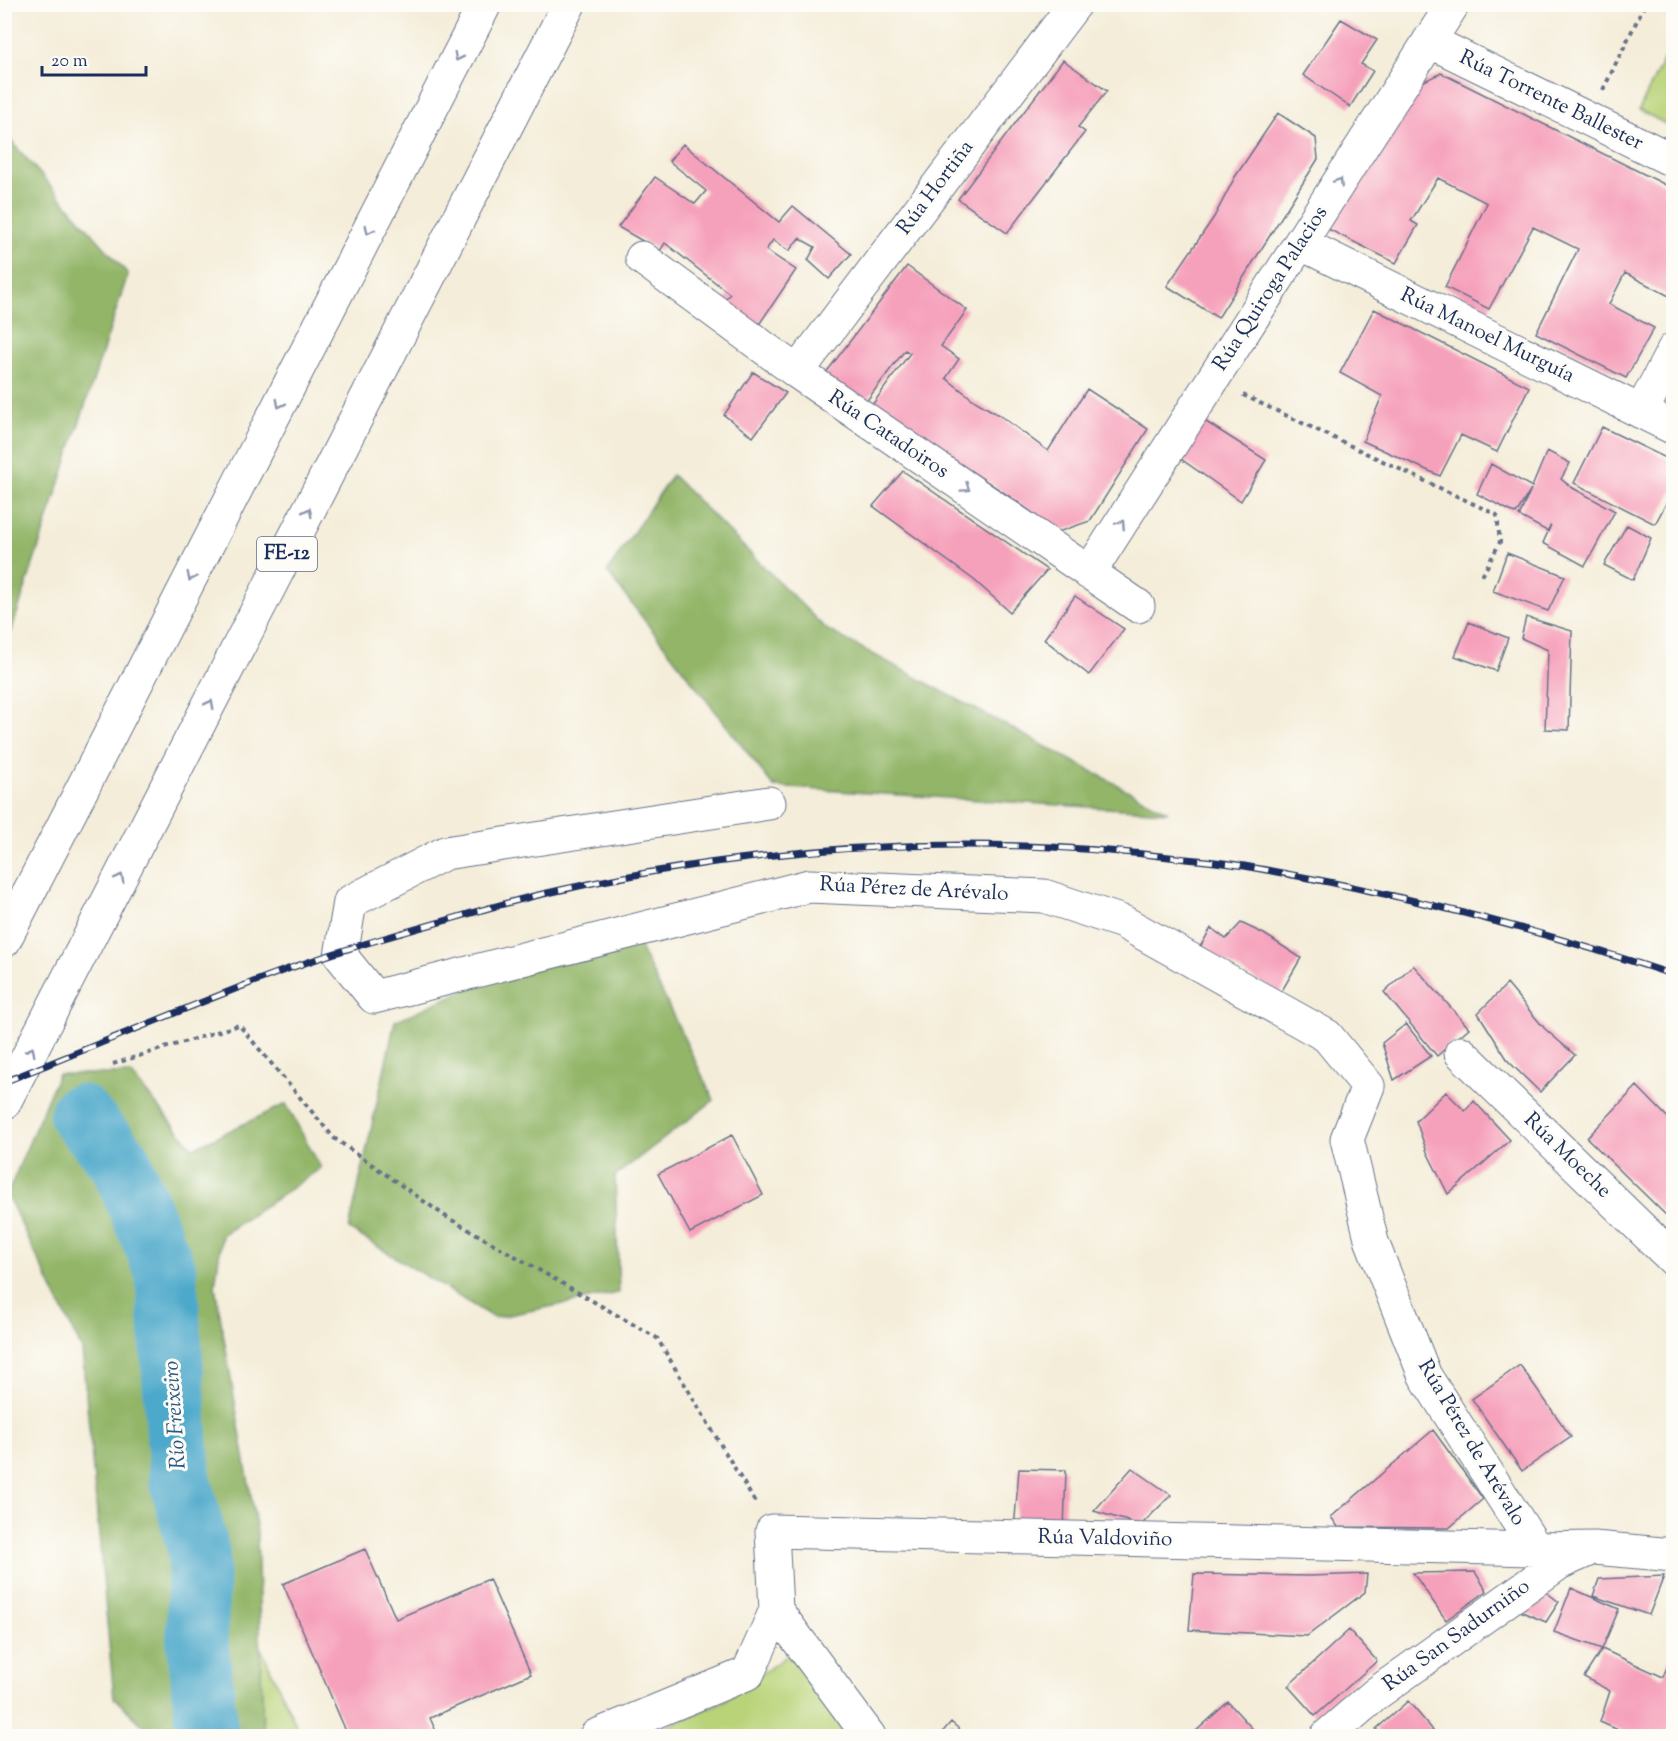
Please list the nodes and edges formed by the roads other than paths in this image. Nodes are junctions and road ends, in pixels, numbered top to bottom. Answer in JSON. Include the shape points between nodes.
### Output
{"nodes":[{"id":1,"x":485,"y":4,"type":"edge"},
{"id":2,"x":569,"y":4,"type":"edge"},
{"id":3,"x":1075,"y":4,"type":"edge"},
{"id":4,"x":1453,"y":4,"type":"edge"},
{"id":5,"x":1429,"y":41,"type":"junction"},
{"id":6,"x":1674,"y":161,"type":"edge"},
{"id":7,"x":1300,"y":243,"type":"junction"},
{"id":8,"x":642,"y":258,"type":"dead end"},
{"id":9,"x":1674,"y":349,"type":"edge"},
{"id":10,"x":797,"y":372,"type":"junction"},
{"id":11,"x":1641,"y":412,"type":"junction"},
{"id":12,"x":1674,"y":428,"type":"edge"},
{"id":13,"x":1089,"y":573,"type":"junction"},
{"id":14,"x":1138,"y":606,"type":"dead end"},
{"id":15,"x":769,"y":803,"type":"dead end"},
{"id":16,"x":4,"y":941,"type":"edge"},
{"id":17,"x":1461,"y":1053,"type":"dead end"},
{"id":18,"x":4,"y":1103,"type":"edge"},
{"id":19,"x":1674,"y":1260,"type":"edge"},
{"id":20,"x":1594,"y":1548,"type":"junction"},
{"id":21,"x":1536,"y":1549,"type":"junction"},
{"id":22,"x":1674,"y":1556,"type":"edge"},
{"id":23,"x":776,"y":1610,"type":"junction"},
{"id":24,"x":596,"y":1737,"type":"edge"},
{"id":25,"x":869,"y":1737,"type":"edge"},
{"id":26,"x":1327,"y":1737,"type":"edge"}],
"edges":[{"from":1,"to":16,"type":"main road","one_way":true},
{"from":18,"to":2,"type":"main road","number":"FE-12","one_way":true},
{"from":3,"to":10,"type":"main road","name":"Rúa Hortiña"},
{"from":4,"to":5,"type":"main road","name":"Rúa Quiroga Palacios"},
{"from":5,"to":6,"type":"main road","name":"Rúa Torrente Ballester"},
{"from":7,"to":5,"type":"main road","name":"Rúa Quiroga Palacios","one_way":true},
{"from":7,"to":11,"type":"main road","name":"Rúa Manoel Murguía"},
{"from":13,"to":7,"type":"main road","name":"Rúa Quiroga Palacios","one_way":true},
{"from":8,"to":10,"type":"main road","name":"Rúa Catadoiros"},
{"from":9,"to":11,"type":"main road"},
{"from":10,"to":13,"type":"main road","name":"Rúa Catadoiros","one_way":true},
{"from":11,"to":12,"type":"main road","name":"Rúa Manoel Murguía"},
{"from":13,"to":14,"type":"main road","name":"Rúa Catadoiros"},
{"from":15,"to":21,"type":"main road","name":"Rúa Pérez de Arévalo","via":[[445,853],[350,902],[340,956],[374,997],[809,886],[1044,896],[1123,922],[1327,1036],[1368,1086],[1347,1139],[1372,1242],[1425,1376]]},
{"from":17,"to":19,"type":"main road","name":"Rúa Moeche"},
{"from":20,"to":21,"type":"main road","name":"Rúa Valdoviño"},
{"from":20,"to":22,"type":"main road","name":"Rúa Valdoviño"},
{"from":20,"to":26,"type":"main road","name":"Rúa San Sadurniño","via":[[1559,1563],[1377,1693]]},
{"from":21,"to":23,"type":"main road","name":"Rúa Valdoviño","via":[[772,1531]]},
{"from":23,"to":24,"type":"main road","via":[[748,1673]]},
{"from":23,"to":25,"type":"main road"}]}
